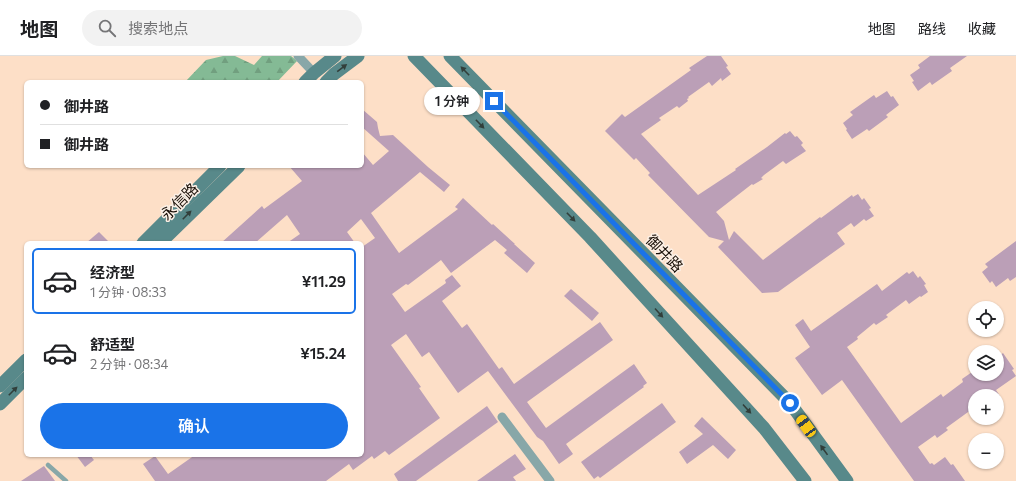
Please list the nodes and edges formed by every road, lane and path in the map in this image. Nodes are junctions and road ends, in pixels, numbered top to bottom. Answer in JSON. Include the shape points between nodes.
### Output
{"nodes":[{"id":1,"x":298,"y":56,"type":"edge"},
{"id":2,"x":335,"y":56,"type":"edge"},
{"id":3,"x":358,"y":56,"type":"edge"},
{"id":4,"x":414,"y":56,"type":"edge"},
{"id":5,"x":450,"y":56,"type":"edge"},
{"id":6,"x":314,"y":72,"type":"junction"},
{"id":7,"x":306,"y":80,"type":"edge"},
{"id":8,"x":328,"y":80,"type":"edge"},
{"id":9,"x":218,"y":168,"type":"edge"},
{"id":10,"x":237,"y":168,"type":"edge"},
{"id":11,"x":145,"y":241,"type":"edge"},
{"id":12,"x":162,"y":241,"type":"edge"},
{"id":13,"x":24,"y":362,"type":"edge"},
{"id":14,"x":24,"y":380,"type":"edge"},
{"id":15,"x":0,"y":386,"type":"edge"},
{"id":16,"x":0,"y":404,"type":"edge"},
{"id":17,"x":502,"y":417,"type":"dead end"},
{"id":18,"x":48,"y":465,"type":"dead end"},
{"id":19,"x":66,"y":481,"type":"edge"},
{"id":20,"x":550,"y":481,"type":"edge"},
{"id":21,"x":805,"y":481,"type":"edge"},
{"id":22,"x":847,"y":481,"type":"edge"}],
"edges":[{"from":1,"to":6,"type":"street"},
{"from":2,"to":6,"type":"street"},
{"from":8,"to":3,"type":"street","one_way":true},
{"from":4,"to":21,"type":"street","one_way":true,"via":[[600,249],[764,428]]},
{"from":22,"to":5,"type":"street","name":"御井路","one_way":true,"via":[[790,403]]},
{"from":6,"to":7,"type":"street"},
{"from":9,"to":11,"type":"street","name":"永信路"},
{"from":12,"to":10,"type":"street","name":"永信路","one_way":true},
{"from":13,"to":15,"type":"street"},
{"from":16,"to":14,"type":"street","one_way":true},
{"from":17,"to":20,"type":"street"},
{"from":18,"to":19,"type":"lane"}]}
